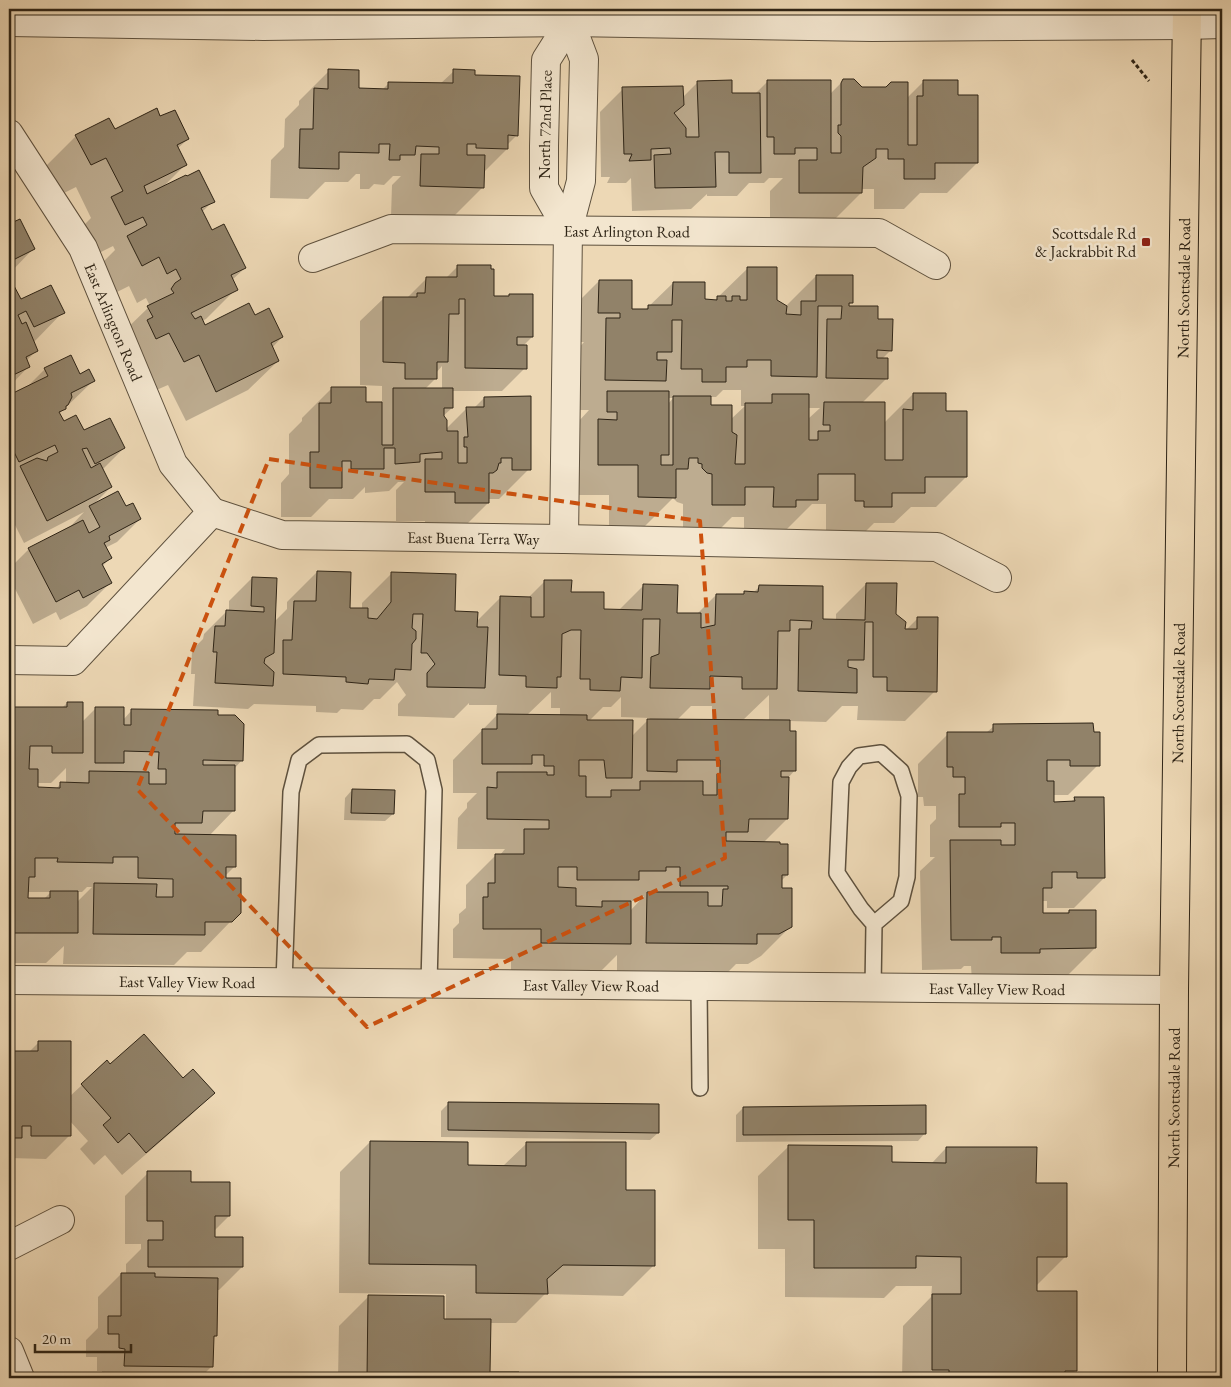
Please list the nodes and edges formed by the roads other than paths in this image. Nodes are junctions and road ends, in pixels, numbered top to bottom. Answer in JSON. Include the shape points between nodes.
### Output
{"nodes":[{"id":1,"x":781,"y":17,"type":"edge"},
{"id":2,"x":1186,"y":17,"type":"edge"},
{"id":3,"x":9,"y":22,"type":"edge"},
{"id":4,"x":570,"y":22,"type":"junction"},
{"id":5,"x":1222,"y":24,"type":"edge"},
{"id":6,"x":9,"y":134,"type":"edge"},
{"id":7,"x":568,"y":230,"type":"junction"},
{"id":8,"x":313,"y":258,"type":"dead end"},
{"id":9,"x":936,"y":265,"type":"dead end"},
{"id":10,"x":212,"y":512,"type":"junction"},
{"id":11,"x":564,"y":539,"type":"junction"},
{"id":12,"x":997,"y":578,"type":"dead end"},
{"id":13,"x":9,"y":660,"type":"edge"},
{"id":14,"x":874,"y":924,"type":"junction"},
{"id":15,"x":9,"y":980,"type":"edge"},
{"id":16,"x":284,"y":982,"type":"junction"},
{"id":17,"x":429,"y":983,"type":"junction"},
{"id":18,"x":699,"y":986,"type":"junction"},
{"id":19,"x":872,"y":988,"type":"junction"},
{"id":20,"x":1174,"y":990,"type":"junction"},
{"id":21,"x":700,"y":1088,"type":"dead end"},
{"id":22,"x":60,"y":1220,"type":"dead end"},
{"id":23,"x":9,"y":1246,"type":"edge"},
{"id":24,"x":9,"y":1351,"type":"edge"},
{"id":25,"x":20,"y":1378,"type":"edge"},
{"id":26,"x":1172,"y":1378,"type":"edge"}],
"edges":[{"from":1,"to":2,"type":"street","via":[[872,27]]},
{"from":1,"to":4,"type":"street"},
{"from":2,"to":5,"type":"street"},
{"from":2,"to":20,"type":"main road","name":"North Scottsdale Road"},
{"from":3,"to":4,"type":"street","via":[[263,26]]},
{"from":4,"to":7,"type":"street","via":[[584,59],[581,181]]},
{"from":4,"to":7,"type":"street","name":"North 72nd Place","via":[[546,60],[544,146],[544,188]]},
{"from":6,"to":10,"type":"street","name":"East Arlington Road","via":[[83,248],[173,464]]},
{"from":7,"to":8,"type":"street","name":"East Arlington Road","via":[[391,229]]},
{"from":7,"to":9,"type":"street","name":"East Arlington Road","via":[[879,233]]},
{"from":7,"to":11,"type":"street"},
{"from":10,"to":11,"type":"street","name":"East Buena Terra Way","via":[[282,535]]},
{"from":10,"to":13,"type":"street","via":[[73,661]]},
{"from":11,"to":12,"type":"street","name":"East Buena Terra Way","via":[[937,547]]},
{"from":14,"to":14,"type":"lane","via":[[900,901],[907,877],[909,796],[901,770],[880,753],[859,756],[841,782],[837,873],[860,909]]},
{"from":14,"to":19,"type":"lane"},
{"from":15,"to":16,"type":"street","name":"East Valley View Road"},
{"from":16,"to":17,"type":"street","name":"East Valley View Road"},
{"from":16,"to":17,"type":"lane","via":[[291,792],[299,760],[319,745],[407,744],[427,760],[434,790]]},
{"from":17,"to":18,"type":"street","name":"East Valley View Road"},
{"from":18,"to":19,"type":"street","name":"East Valley View Road"},
{"from":18,"to":21,"type":"lane"},
{"from":19,"to":20,"type":"street","name":"East Valley View Road"},
{"from":20,"to":26,"type":"main road","name":"North Scottsdale Road"},
{"from":22,"to":23,"type":"street"},
{"from":24,"to":25,"type":"street"}]}
